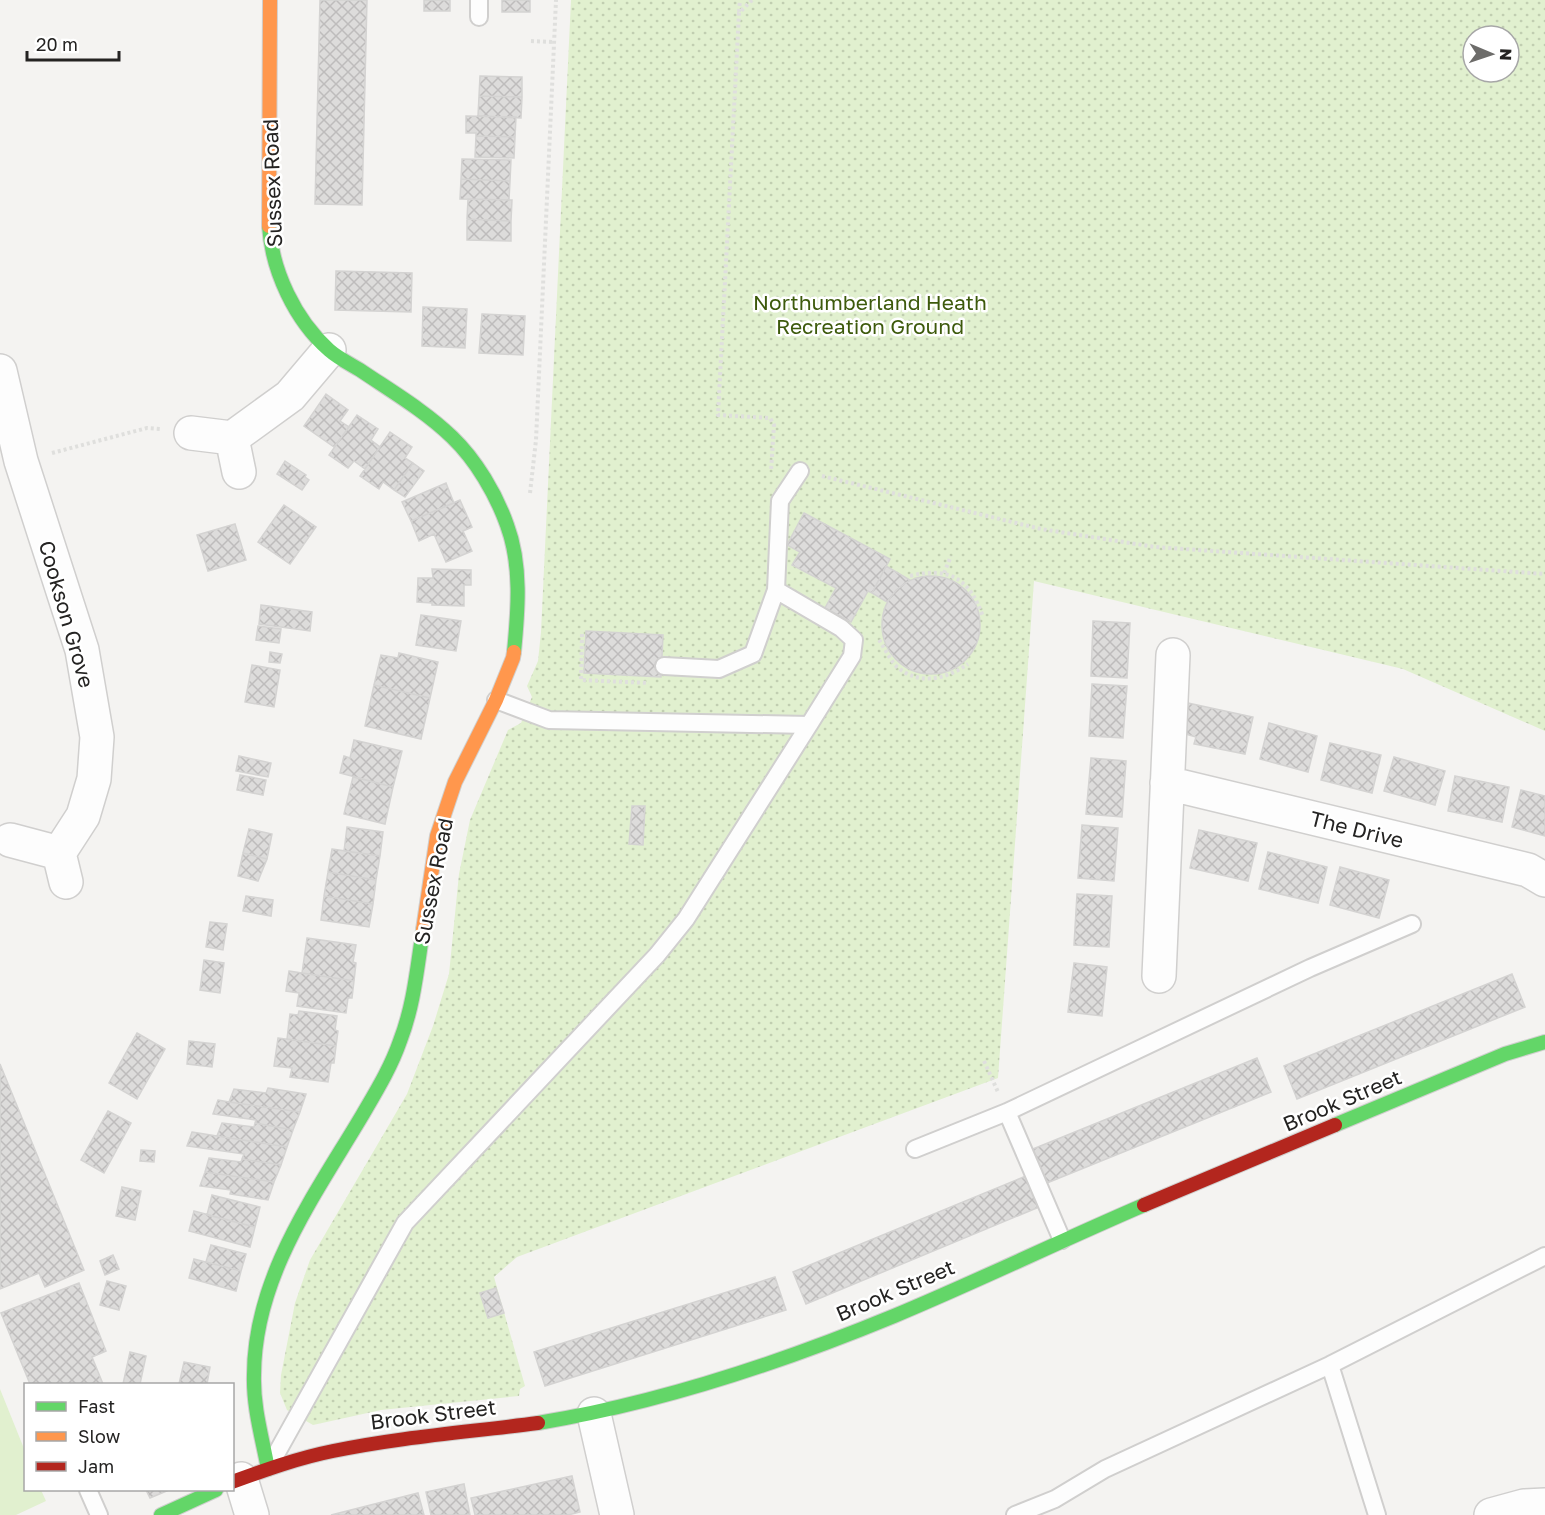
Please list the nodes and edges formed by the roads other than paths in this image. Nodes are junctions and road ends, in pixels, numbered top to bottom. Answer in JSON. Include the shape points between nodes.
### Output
{"nodes":[{"id":1,"x":270,"y":0,"type":"edge"},
{"id":2,"x":329,"y":350,"type":"junction"},
{"id":3,"x":0,"y":371,"type":"edge"},
{"id":4,"x":191,"y":433,"type":"road end"},
{"id":5,"x":232,"y":438,"type":"junction"},
{"id":6,"x":12,"y":448,"type":"edge"},
{"id":7,"x":800,"y":471,"type":"road end"},
{"id":8,"x":239,"y":472,"type":"dead end"},
{"id":9,"x":776,"y":590,"type":"junction"},
{"id":10,"x":1173,"y":655,"type":"dead end"},
{"id":11,"x":664,"y":666,"type":"road end"},
{"id":12,"x":496,"y":700,"type":"junction"},
{"id":13,"x":809,"y":725,"type":"junction"},
{"id":14,"x":1167,"y":783,"type":"junction"},
{"id":15,"x":10,"y":840,"type":"dead end"},
{"id":16,"x":1545,"y":880,"type":"edge"},
{"id":17,"x":1412,"y":924,"type":"dead end"},
{"id":18,"x":1159,"y":976,"type":"dead end"},
{"id":19,"x":1545,"y":1042,"type":"edge"},
{"id":20,"x":1007,"y":1112,"type":"junction"},
{"id":21,"x":915,"y":1149,"type":"dead end"},
{"id":22,"x":1062,"y":1240,"type":"junction"},
{"id":23,"x":1545,"y":1256,"type":"edge"},
{"id":24,"x":1330,"y":1365,"type":"junction"},
{"id":25,"x":594,"y":1413,"type":"junction"},
{"id":26,"x":240,"y":1480,"type":"edge"},
{"id":27,"x":88,"y":1491,"type":"edge"},
{"id":28,"x":215,"y":1491,"type":"edge"},
{"id":29,"x":1545,"y":1505,"type":"edge"},
{"id":30,"x":99,"y":1515,"type":"edge"},
{"id":31,"x":161,"y":1515,"type":"edge"},
{"id":32,"x":252,"y":1515,"type":"edge"},
{"id":33,"x":617,"y":1515,"type":"edge"},
{"id":34,"x":1015,"y":1515,"type":"edge"},
{"id":35,"x":1377,"y":1515,"type":"edge"},
{"id":36,"x":1491,"y":1515,"type":"edge"}],
"edges":[{"from":1,"to":2,"type":"street","name":"Sussex Road","via":[[269,229],[284,289],[303,320]]},
{"from":2,"to":5,"type":"street","via":[[290,396]]},
{"from":2,"to":12,"type":"street","name":"Sussex Road","via":[[425,414],[453,438],[498,503],[514,552],[518,607],[513,658]]},
{"from":3,"to":6,"type":"street","name":"Cookson Grove"},
{"from":4,"to":5,"type":"street"},
{"from":5,"to":8,"type":"street"},
{"from":6,"to":15,"type":"street","name":"Cookson Grove","via":[[82,650],[97,737],[94,779],[62,868]]},
{"from":7,"to":9,"type":"lane","via":[[780,501]]},
{"from":9,"to":11,"type":"lane","via":[[753,654],[719,669]]},
{"from":9,"to":13,"type":"lane","via":[[854,639],[852,656]]},
{"from":10,"to":14,"type":"street"},
{"from":12,"to":13,"type":"lane","via":[[549,720]]},
{"from":12,"to":26,"type":"street","name":"Sussex Road","via":[[455,782],[437,836],[412,1005],[400,1042],[386,1074],[274,1270],[255,1347],[256,1419]]},
{"from":13,"to":26,"type":"lane","via":[[686,919],[657,955],[405,1223]]},
{"from":14,"to":16,"type":"street","name":"The Drive","via":[[1528,870]]},
{"from":14,"to":18,"type":"street"},
{"from":17,"to":20,"type":"lane"},
{"from":19,"to":22,"type":"street","name":"Brook Street","via":[[1505,1054]]},
{"from":20,"to":21,"type":"lane"},
{"from":20,"to":22,"type":"lane"},
{"from":22,"to":25,"type":"street","name":"Brook Street","via":[[870,1325],[748,1368]]},
{"from":23,"to":24,"type":"lane"},
{"from":24,"to":34,"type":"lane"},
{"from":24,"to":35,"type":"lane"},
{"from":25,"to":26,"type":"street","name":"Brook Street","via":[[350,1446],[307,1456]]},
{"from":25,"to":33,"type":"street"},
{"from":26,"to":32,"type":"street"},
{"from":27,"to":30,"type":"lane"},
{"from":28,"to":31,"type":"street","name":"Brook Street"},
{"from":29,"to":36,"type":"street"}]}
